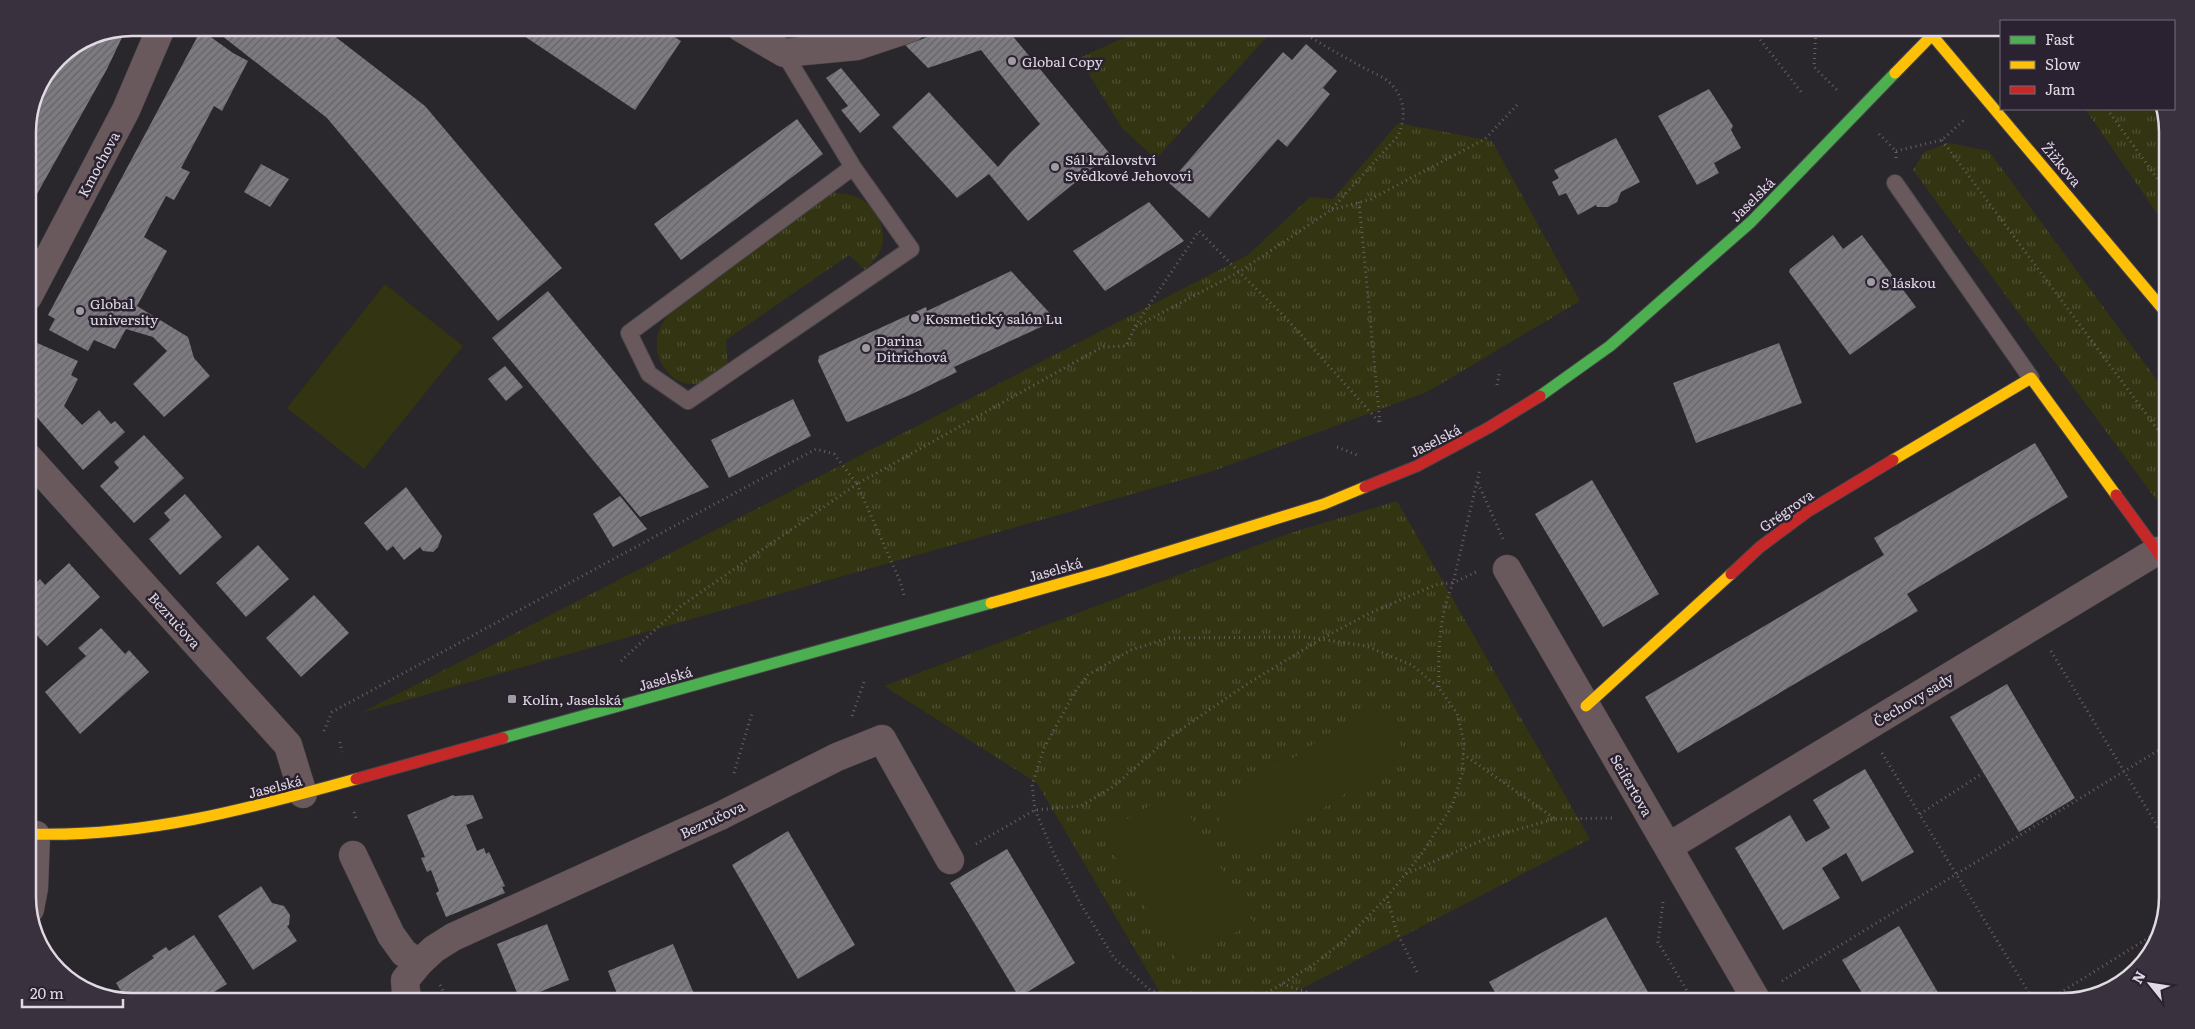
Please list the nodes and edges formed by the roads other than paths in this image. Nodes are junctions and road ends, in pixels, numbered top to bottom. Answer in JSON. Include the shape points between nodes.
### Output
{"nodes":[{"id":1,"x":158,"y":36,"type":"edge"},
{"id":2,"x":755,"y":36,"type":"edge"},
{"id":3,"x":887,"y":36,"type":"edge"},
{"id":4,"x":1927,"y":36,"type":"edge"},
{"id":5,"x":1938,"y":36,"type":"edge"},
{"id":6,"x":784,"y":53,"type":"junction"},
{"id":7,"x":853,"y":168,"type":"junction"},
{"id":8,"x":1895,"y":183,"type":"dead end"},
{"id":9,"x":36,"y":282,"type":"edge"},
{"id":10,"x":2159,"y":304,"type":"edge"},
{"id":11,"x":2032,"y":378,"type":"junction"},
{"id":12,"x":36,"y":466,"type":"edge"},
{"id":13,"x":2159,"y":554,"type":"edge"},
{"id":14,"x":2159,"y":560,"type":"edge"},
{"id":15,"x":1507,"y":569,"type":"road end"},
{"id":16,"x":1586,"y":706,"type":"junction"},
{"id":17,"x":303,"y":794,"type":"junction"},
{"id":18,"x":36,"y":834,"type":"edge"},
{"id":19,"x":1668,"y":848,"type":"junction"},
{"id":20,"x":353,"y":855,"type":"dead end"},
{"id":21,"x":950,"y":860,"type":"road end"},
{"id":22,"x":419,"y":963,"type":"junction"},
{"id":23,"x":406,"y":993,"type":"edge"},
{"id":24,"x":1753,"y":993,"type":"edge"}],
"edges":[{"from":1,"to":9,"type":"street","name":"Kmochova","via":[[126,110]]},
{"from":2,"to":6,"type":"street"},
{"from":3,"to":6,"type":"street","via":[[857,46]]},
{"from":4,"to":17,"type":"street","name":"Jaselská","via":[[1751,222],[1610,346],[1540,396],[1477,435],[1417,466],[1324,504],[1105,570]]},
{"from":5,"to":10,"type":"street","name":"Žižkova"},
{"from":6,"to":7,"type":"lane"},
{"from":7,"to":7,"type":"lane","via":[[911,249],[688,401],[650,374],[629,333]]},
{"from":8,"to":11,"type":"lane"},
{"from":11,"to":13,"type":"street"},
{"from":11,"to":16,"type":"street","name":"Grégrova","via":[[1807,512],[1760,547]]},
{"from":12,"to":17,"type":"street","name":"Bezručova","via":[[288,744]]},
{"from":14,"to":19,"type":"street","name":"Čechovy sady","via":[[2036,625]]},
{"from":15,"to":16,"type":"street","name":"Seifertova"},
{"from":16,"to":19,"type":"street","name":"Seifertova"},
{"from":17,"to":18,"type":"street","name":"Jaselská","via":[[199,819],[134,830]]},
{"from":19,"to":24,"type":"street","name":"Seifertova"},
{"from":20,"to":22,"type":"street","via":[[391,935],[404,952]]},
{"from":21,"to":22,"type":"street","name":"Bezručova","via":[[882,738],[720,816],[453,937]]},
{"from":22,"to":23,"type":"street","name":"Bezručova","via":[[404,980]]}]}
